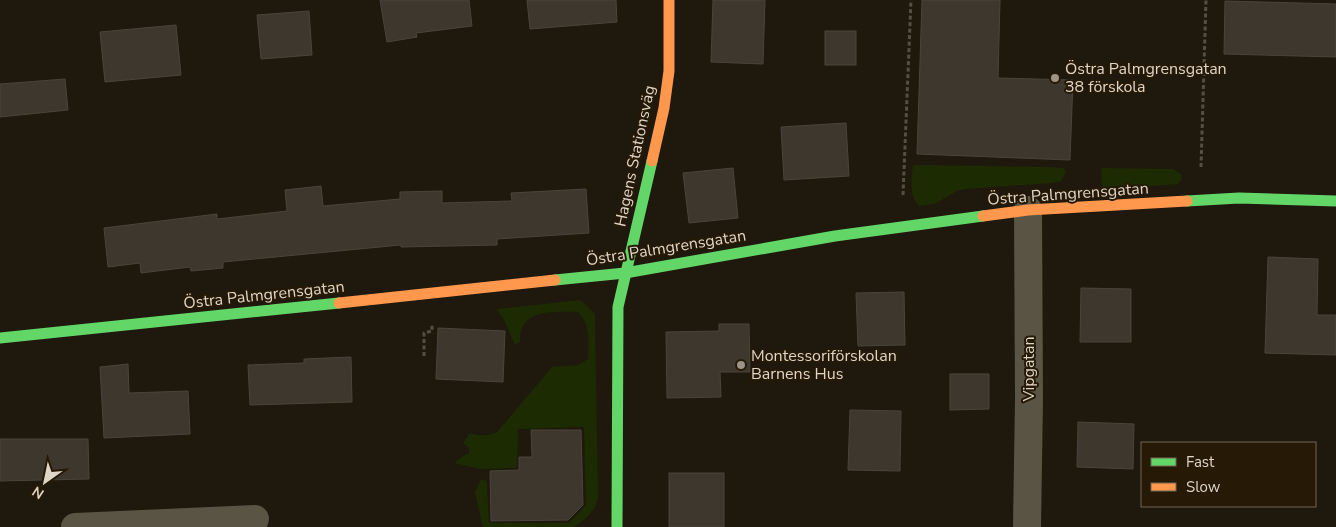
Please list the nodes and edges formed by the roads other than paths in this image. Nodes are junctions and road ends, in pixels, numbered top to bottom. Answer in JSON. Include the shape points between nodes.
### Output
{"nodes":[{"id":1,"x":669,"y":0,"type":"edge"},
{"id":2,"x":1336,"y":201,"type":"edge"},
{"id":3,"x":1028,"y":210,"type":"junction"},
{"id":4,"x":625,"y":273,"type":"junction"},
{"id":5,"x":0,"y":338,"type":"edge"},
{"id":6,"x":255,"y":519,"type":"dead end"},
{"id":7,"x":75,"y":527,"type":"edge"},
{"id":8,"x":617,"y":527,"type":"edge"},
{"id":9,"x":1027,"y":527,"type":"edge"}],
"edges":[{"from":1,"to":4,"type":"street","name":"Hagens Stationsväg","via":[[669,71],[664,108]]},
{"from":2,"to":3,"type":"street","name":"Östra Palmgrensgatan","via":[[1238,198]]},
{"from":3,"to":4,"type":"street","name":"Östra Palmgrensgatan","via":[[834,236]]},
{"from":3,"to":9,"type":"street","name":"Vipgatan"},
{"from":4,"to":5,"type":"street","name":"Östra Palmgrensgatan"},
{"from":4,"to":8,"type":"street","name":"Hagens Stationsväg","via":[[618,307]]},
{"from":6,"to":7,"type":"street"}]}
